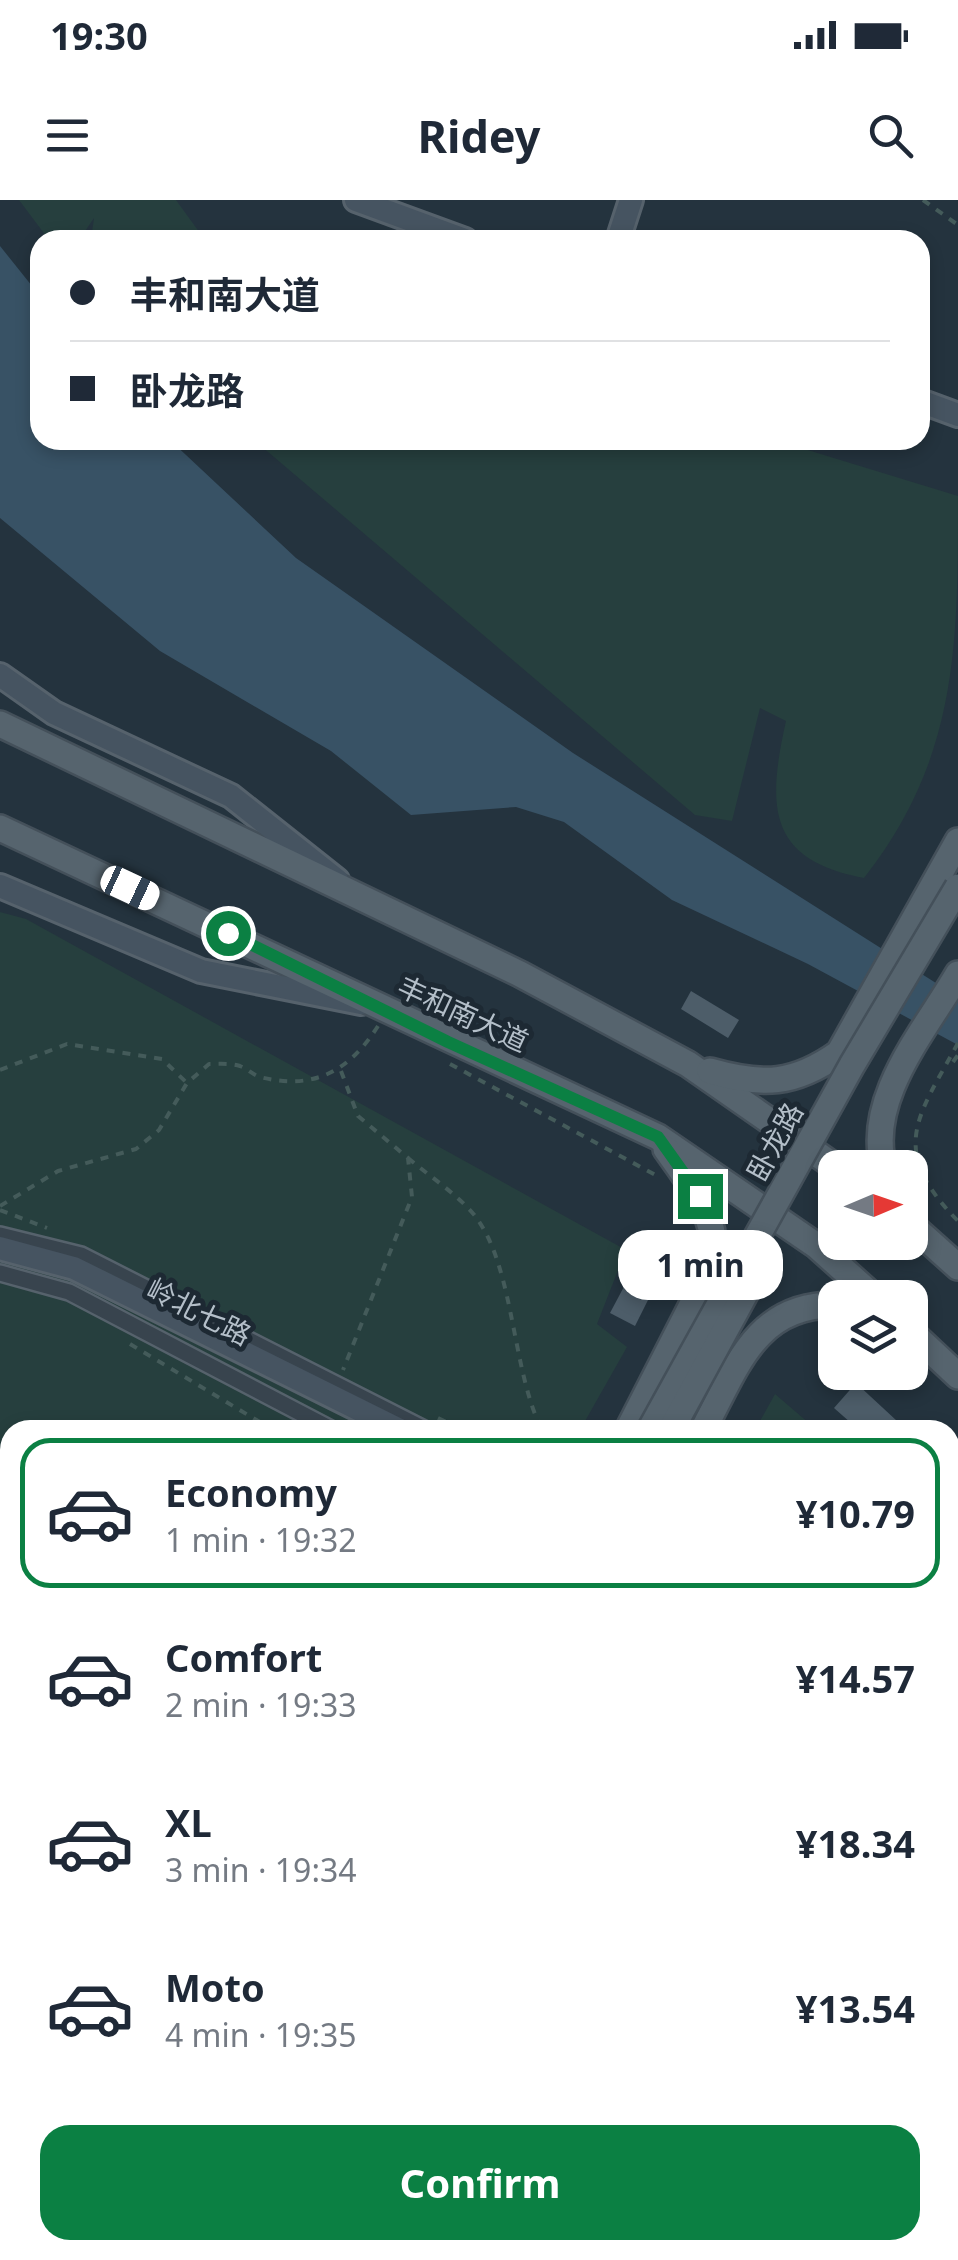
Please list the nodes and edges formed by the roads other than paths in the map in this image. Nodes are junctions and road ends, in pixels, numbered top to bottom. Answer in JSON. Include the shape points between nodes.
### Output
{"nodes":[{"id":1,"x":356,"y":200,"type":"edge"},
{"id":2,"x":631,"y":200,"type":"edge"},
{"id":3,"x":438,"y":230,"type":"edge"},
{"id":4,"x":621,"y":230,"type":"edge"},
{"id":5,"x":930,"y":405,"type":"edge"},
{"id":6,"x":958,"y":415,"type":"edge"},
{"id":7,"x":0,"y":675,"type":"edge"},
{"id":8,"x":0,"y":708,"type":"edge"},
{"id":9,"x":0,"y":724,"type":"edge"},
{"id":10,"x":106,"y":775,"type":"junction"},
{"id":11,"x":0,"y":828,"type":"edge"},
{"id":12,"x":958,"y":841,"type":"edge"},
{"id":13,"x":0,"y":886,"type":"edge"},
{"id":14,"x":958,"y":887,"type":"edge"},
{"id":15,"x":356,"y":895,"type":"junction"},
{"id":16,"x":958,"y":920,"type":"edge"},
{"id":17,"x":958,"y":974,"type":"edge"},
{"id":18,"x":372,"y":1017,"type":"junction"},
{"id":19,"x":688,"y":1064,"type":"junction"},
{"id":20,"x":658,"y":1137,"type":"junction"},
{"id":21,"x":878,"y":1150,"type":"edge"},
{"id":22,"x":818,"y":1154,"type":"edge"},
{"id":23,"x":0,"y":1234,"type":"edge"},
{"id":24,"x":928,"y":1238,"type":"edge"},
{"id":25,"x":0,"y":1248,"type":"edge"},
{"id":26,"x":0,"y":1263,"type":"edge"},
{"id":27,"x":958,"y":1266,"type":"edge"},
{"id":28,"x":0,"y":1274,"type":"edge"},
{"id":29,"x":854,"y":1280,"type":"edge"},
{"id":30,"x":818,"y":1305,"type":"edge"},
{"id":31,"x":928,"y":1348,"type":"edge"},
{"id":32,"x":958,"y":1376,"type":"edge"},
{"id":33,"x":314,"y":1420,"type":"edge"},
{"id":34,"x":345,"y":1420,"type":"edge"},
{"id":35,"x":380,"y":1420,"type":"edge"},
{"id":36,"x":406,"y":1420,"type":"edge"},
{"id":37,"x":633,"y":1420,"type":"edge"},
{"id":38,"x":656,"y":1420,"type":"edge"},
{"id":39,"x":676,"y":1420,"type":"edge"},
{"id":40,"x":709,"y":1420,"type":"edge"}],
"edges":[{"from":1,"to":3,"type":"street"},
{"from":2,"to":4,"type":"street"},
{"from":5,"to":6,"type":"street"},
{"from":7,"to":15,"type":"street","via":[[54,713],[231,796]]},
{"from":8,"to":10,"type":"main road"},
{"from":9,"to":10,"type":"main road"},
{"from":10,"to":15,"type":"main road"},
{"from":11,"to":18,"type":"main road","name":"丰和南大道"},
{"from":12,"to":19,"type":"main road","name":"卧龙路","via":[[838,1053],[812,1072],[784,1080],[744,1080]]},
{"from":13,"to":18,"type":"street","via":[[201,971]]},
{"from":14,"to":38,"type":"main road","name":"卧龙路","bridge":true},
{"from":15,"to":19,"type":"main road"},
{"from":16,"to":39,"type":"main road","name":"卧龙路","bridge":true},
{"from":17,"to":21,"type":"main road","via":[[884,1103]]},
{"from":18,"to":20,"type":"main road","name":"丰和南大道"},
{"from":19,"to":22,"type":"main road"},
{"from":20,"to":29,"type":"main road","name":"丰和南大道","via":[[817,1246]]},
{"from":20,"to":37,"type":"main road","via":[[700,1196],[716,1239],[714,1262]]},
{"from":23,"to":36,"type":"street","via":[[81,1256]]},
{"from":24,"to":27,"type":"main road"},
{"from":25,"to":35,"type":"street","via":[[74,1268]]},
{"from":26,"to":34,"type":"street","name":"岭北七路","via":[[72,1282]]},
{"from":28,"to":33,"type":"street","via":[[69,1292]]},
{"from":30,"to":40,"type":"main road","via":[[786,1312],[754,1338]]},
{"from":31,"to":32,"type":"main road"}]}
